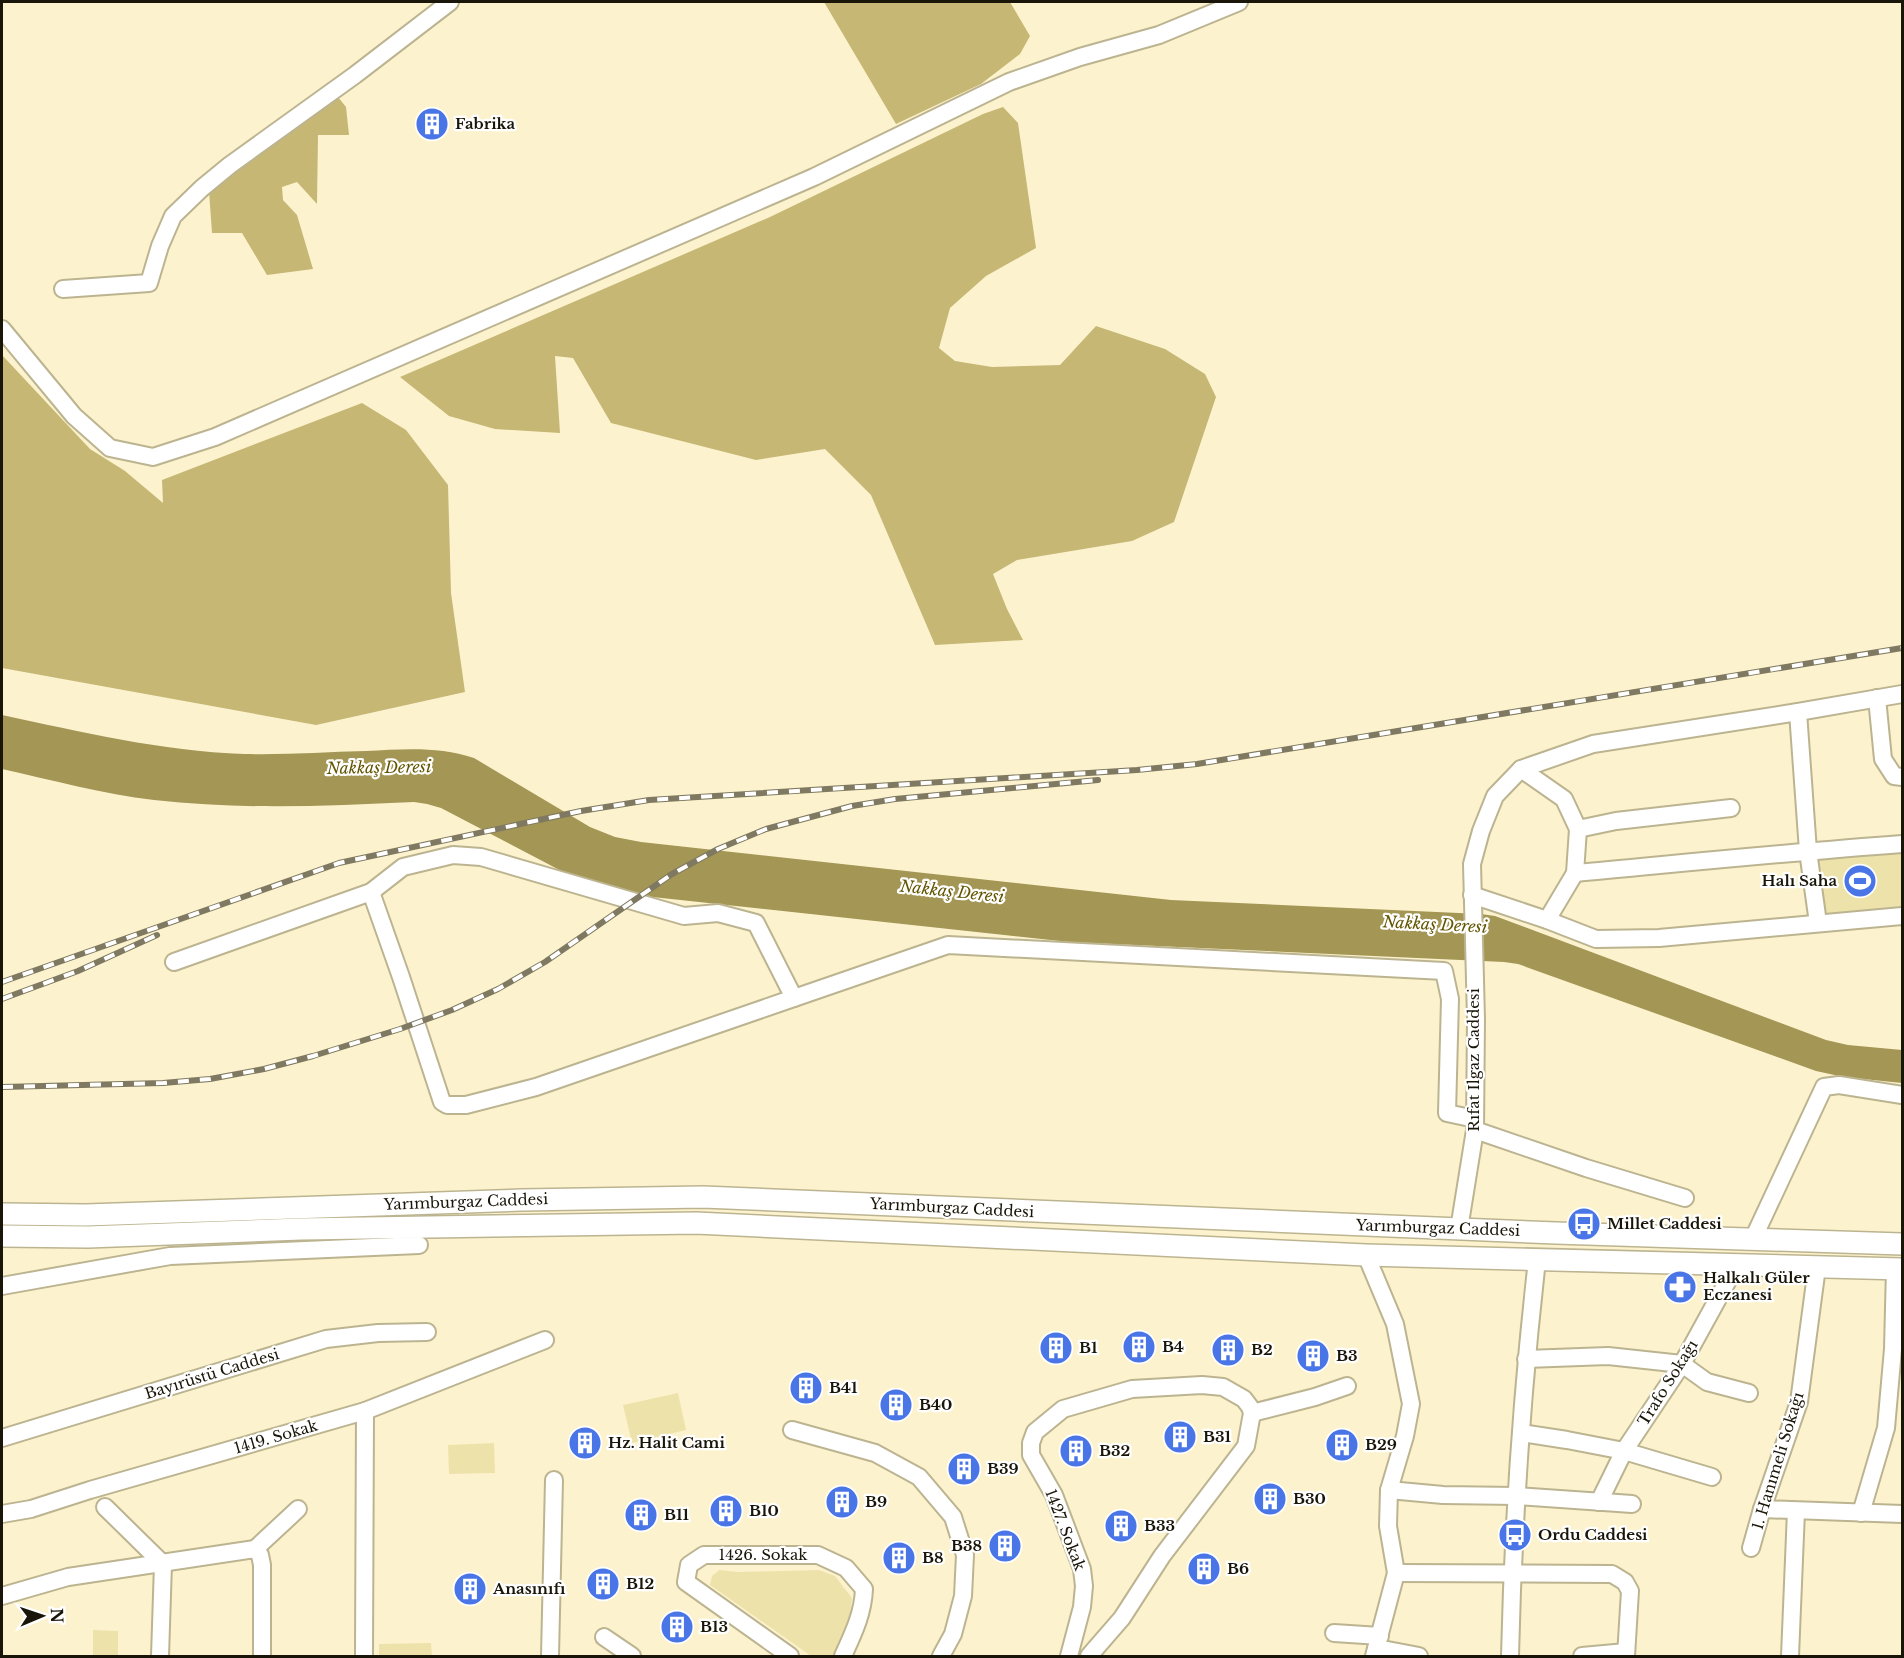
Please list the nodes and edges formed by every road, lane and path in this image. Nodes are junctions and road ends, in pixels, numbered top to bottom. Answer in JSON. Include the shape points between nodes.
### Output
{"nodes":[{"id":1,"x":450,"y":2,"type":"edge"},
{"id":2,"x":1239,"y":2,"type":"edge"},
{"id":3,"x":63,"y":289,"type":"dead end"},
{"id":4,"x":2,"y":329,"type":"edge"},
{"id":5,"x":1902,"y":694,"type":"edge"},
{"id":6,"x":1877,"y":698,"type":"junction"},
{"id":7,"x":1798,"y":712,"type":"junction"},
{"id":8,"x":1521,"y":769,"type":"junction"},
{"id":9,"x":1902,"y":777,"type":"edge"},
{"id":10,"x":1731,"y":808,"type":"dead end"},
{"id":11,"x":1578,"y":829,"type":"junction"},
{"id":12,"x":1902,"y":844,"type":"edge"},
{"id":13,"x":1809,"y":851,"type":"junction"},
{"id":14,"x":1575,"y":873,"type":"junction"},
{"id":15,"x":371,"y":892,"type":"junction"},
{"id":16,"x":1472,"y":895,"type":"junction"},
{"id":17,"x":1902,"y":916,"type":"edge"},
{"id":18,"x":1547,"y":920,"type":"junction"},
{"id":19,"x":1818,"y":923,"type":"junction"},
{"id":20,"x":174,"y":962,"type":"dead end"},
{"id":21,"x":794,"y":998,"type":"junction"},
{"id":22,"x":1902,"y":1095,"type":"edge"},
{"id":23,"x":1475,"y":1125,"type":"junction"},
{"id":24,"x":1685,"y":1198,"type":"dead end"},
{"id":25,"x":2,"y":1214,"type":"edge"},
{"id":26,"x":1459,"y":1229,"type":"junction"},
{"id":27,"x":1539,"y":1232,"type":"junction"},
{"id":28,"x":2,"y":1236,"type":"edge"},
{"id":29,"x":1753,"y":1239,"type":"junction"},
{"id":30,"x":1902,"y":1244,"type":"edge"},
{"id":31,"x":419,"y":1245,"type":"dead end"},
{"id":32,"x":1366,"y":1255,"type":"junction"},
{"id":33,"x":1537,"y":1260,"type":"junction"},
{"id":34,"x":1737,"y":1264,"type":"junction"},
{"id":35,"x":1817,"y":1267,"type":"junction"},
{"id":36,"x":1899,"y":1268,"type":"edge"},
{"id":37,"x":2,"y":1286,"type":"edge"},
{"id":38,"x":427,"y":1332,"type":"dead end"},
{"id":39,"x":545,"y":1340,"type":"dead end"},
{"id":40,"x":1526,"y":1359,"type":"junction"},
{"id":41,"x":1682,"y":1364,"type":"junction"},
{"id":42,"x":1347,"y":1386,"type":"dead end"},
{"id":43,"x":1749,"y":1393,"type":"dead end"},
{"id":44,"x":365,"y":1411,"type":"junction"},
{"id":45,"x":1252,"y":1413,"type":"junction"},
{"id":46,"x":792,"y":1430,"type":"dead end"},
{"id":47,"x":1521,"y":1433,"type":"junction"},
{"id":48,"x":2,"y":1438,"type":"edge"},
{"id":49,"x":1624,"y":1451,"type":"junction"},
{"id":50,"x":1712,"y":1477,"type":"dead end"},
{"id":51,"x":554,"y":1480,"type":"dead end"},
{"id":52,"x":1389,"y":1490,"type":"junction"},
{"id":53,"x":1516,"y":1496,"type":"junction"},
{"id":54,"x":1599,"y":1502,"type":"junction"},
{"id":55,"x":1632,"y":1504,"type":"dead end"},
{"id":56,"x":105,"y":1507,"type":"dead end"},
{"id":57,"x":298,"y":1509,"type":"dead end"},
{"id":58,"x":1762,"y":1509,"type":"junction"},
{"id":59,"x":1796,"y":1511,"type":"junction"},
{"id":60,"x":1862,"y":1513,"type":"junction"},
{"id":61,"x":2,"y":1514,"type":"edge"},
{"id":62,"x":1902,"y":1514,"type":"edge"},
{"id":63,"x":1751,"y":1548,"type":"dead end"},
{"id":64,"x":255,"y":1549,"type":"junction"},
{"id":65,"x":163,"y":1564,"type":"junction"},
{"id":66,"x":1396,"y":1573,"type":"junction"},
{"id":67,"x":1512,"y":1575,"type":"junction"},
{"id":68,"x":2,"y":1596,"type":"edge"},
{"id":69,"x":1334,"y":1633,"type":"dead end"},
{"id":70,"x":604,"y":1638,"type":"dead end"},
{"id":71,"x":1377,"y":1647,"type":"edge"},
{"id":72,"x":1626,"y":1654,"type":"edge"},
{"id":73,"x":160,"y":1656,"type":"edge"},
{"id":74,"x":262,"y":1656,"type":"edge"},
{"id":75,"x":364,"y":1656,"type":"edge"},
{"id":76,"x":550,"y":1656,"type":"edge"},
{"id":77,"x":632,"y":1656,"type":"edge"},
{"id":78,"x":790,"y":1656,"type":"edge"},
{"id":79,"x":843,"y":1656,"type":"edge"},
{"id":80,"x":940,"y":1656,"type":"edge"},
{"id":81,"x":1069,"y":1656,"type":"edge"},
{"id":82,"x":1089,"y":1656,"type":"edge"},
{"id":83,"x":1419,"y":1656,"type":"edge"},
{"id":84,"x":1510,"y":1656,"type":"edge"},
{"id":85,"x":1582,"y":1656,"type":"edge"},
{"id":86,"x":1790,"y":1656,"type":"edge"}],
"edges":[{"from":1,"to":3,"type":"street","via":[[230,165],[172,216],[149,283]]},
{"from":2,"to":4,"type":"street","via":[[1159,35],[1010,82],[803,182],[215,437],[153,457],[110,448],[74,416]]},
{"from":5,"to":6,"type":"street"},
{"from":6,"to":7,"type":"street"},
{"from":6,"to":9,"type":"street","via":[[1883,759],[1894,776]]},
{"from":7,"to":8,"type":"street","via":[[1593,744]]},
{"from":7,"to":13,"type":"street"},
{"from":8,"to":11,"type":"street","via":[[1564,799]]},
{"from":8,"to":16,"type":"street","via":[[1495,796],[1480,831],[1472,864]]},
{"from":10,"to":11,"type":"street"},
{"from":11,"to":14,"type":"street"},
{"from":12,"to":13,"type":"street"},
{"from":13,"to":14,"type":"street"},
{"from":13,"to":19,"type":"street"},
{"from":14,"to":18,"type":"street"},
{"from":15,"to":20,"type":"street"},
{"from":15,"to":21,"type":"street","via":[[403,867],[453,855],[482,857],[684,916],[718,913],[756,923]]},
{"from":15,"to":21,"type":"street","via":[[442,1102],[447,1105],[466,1105],[536,1088]]},
{"from":16,"to":18,"type":"street"},
{"from":16,"to":23,"type":"street","name":"Rıfat Ilgaz Caddesi"},
{"from":17,"to":19,"type":"street"},
{"from":18,"to":19,"type":"street","via":[[1596,939],[1659,938]]},
{"from":21,"to":23,"type":"street","via":[[948,945],[1444,971],[1450,999],[1447,1113]]},
{"from":22,"to":29,"type":"street","via":[[1839,1085],[1824,1087]]},
{"from":23,"to":24,"type":"street","via":[[1586,1168]]},
{"from":23,"to":26,"type":"street","name":"Rıfat Ilgaz Caddesi"},
{"from":25,"to":26,"type":"main road","name":"Yarımburgaz Caddesi","via":[[86,1215],[703,1197]]},
{"from":26,"to":27,"type":"main road","name":"Yarımburgaz Caddesi"},
{"from":27,"to":29,"type":"main road","name":"Yarımburgaz Caddesi"},
{"from":27,"to":33,"type":"main road"},
{"from":28,"to":32,"type":"main road","name":"Yarımburgaz Caddesi","via":[[696,1223]]},
{"from":29,"to":30,"type":"main road","name":"Yarımburgaz Caddesi"},
{"from":31,"to":37,"type":"street","via":[[170,1256]]},
{"from":32,"to":33,"type":"main road","name":"Yarımburgaz Caddesi"},
{"from":32,"to":52,"type":"street","via":[[1395,1324],[1411,1404]]},
{"from":33,"to":34,"type":"main road","name":"Yarımburgaz Caddesi"},
{"from":33,"to":40,"type":"street"},
{"from":34,"to":35,"type":"main road","name":"Yarımburgaz Caddesi"},
{"from":34,"to":41,"type":"street","name":"Trafo Sokağı"},
{"from":35,"to":36,"type":"main road","name":"Yarımburgaz Caddesi"},
{"from":35,"to":58,"type":"street","name":"1. Hanımeli Sokağı","via":[[1798,1402]]},
{"from":36,"to":60,"type":"street","via":[[1886,1428]]},
{"from":38,"to":48,"type":"street","name":"Bayırüstü Caddesi","via":[[326,1339]]},
{"from":39,"to":44,"type":"street","name":"1419. Sokak"},
{"from":40,"to":41,"type":"street","via":[[1608,1356]]},
{"from":40,"to":47,"type":"street"},
{"from":41,"to":43,"type":"street","via":[[1707,1382]]},
{"from":41,"to":49,"type":"street","name":"Trafo Sokağı"},
{"from":42,"to":45,"type":"street"},
{"from":44,"to":61,"type":"street","name":"1419. Sokak","via":[[31,1509]]},
{"from":44,"to":75,"type":"street"},
{"from":45,"to":81,"type":"street","name":"1427. Sokak","via":[[1244,1399],[1223,1387],[1132,1389],[1063,1409],[1035,1432],[1031,1455],[1054,1495],[1082,1569],[1082,1607]]},
{"from":45,"to":82,"type":"street","via":[[1246,1446],[1162,1556],[1122,1618]]},
{"from":46,"to":80,"type":"street","via":[[875,1453],[919,1477],[954,1517],[965,1555],[963,1596],[953,1634]]},
{"from":47,"to":49,"type":"street"},
{"from":47,"to":53,"type":"street"},
{"from":49,"to":50,"type":"street"},
{"from":49,"to":54,"type":"street","name":"Trafo Sokağı"},
{"from":51,"to":76,"type":"street"},
{"from":52,"to":53,"type":"street"},
{"from":52,"to":66,"type":"street","via":[[1388,1526]]},
{"from":53,"to":54,"type":"street"},
{"from":53,"to":67,"type":"street"},
{"from":54,"to":55,"type":"street"},
{"from":56,"to":65,"type":"street"},
{"from":57,"to":64,"type":"street"},
{"from":58,"to":59,"type":"street"},
{"from":58,"to":63,"type":"street","name":"1. Hanımeli Sokağı"},
{"from":59,"to":60,"type":"street"},
{"from":59,"to":86,"type":"street"},
{"from":60,"to":62,"type":"street"},
{"from":64,"to":65,"type":"street"},
{"from":64,"to":74,"type":"street","via":[[262,1565]]},
{"from":65,"to":68,"type":"street","via":[[68,1577]]},
{"from":65,"to":73,"type":"street"},
{"from":66,"to":67,"type":"street"},
{"from":66,"to":71,"type":"street"},
{"from":67,"to":72,"type":"street","via":[[1611,1574],[1625,1582],[1630,1591]]},
{"from":67,"to":84,"type":"street"},
{"from":69,"to":71,"type":"street"},
{"from":70,"to":77,"type":"street"},
{"from":71,"to":83,"type":"street"},
{"from":72,"to":85,"type":"street"},
{"from":78,"to":79,"type":"street","name":"1426. Sokak","via":[[686,1582],[689,1565],[704,1555],[818,1555],[846,1568],[864,1589],[858,1623]]}]}
